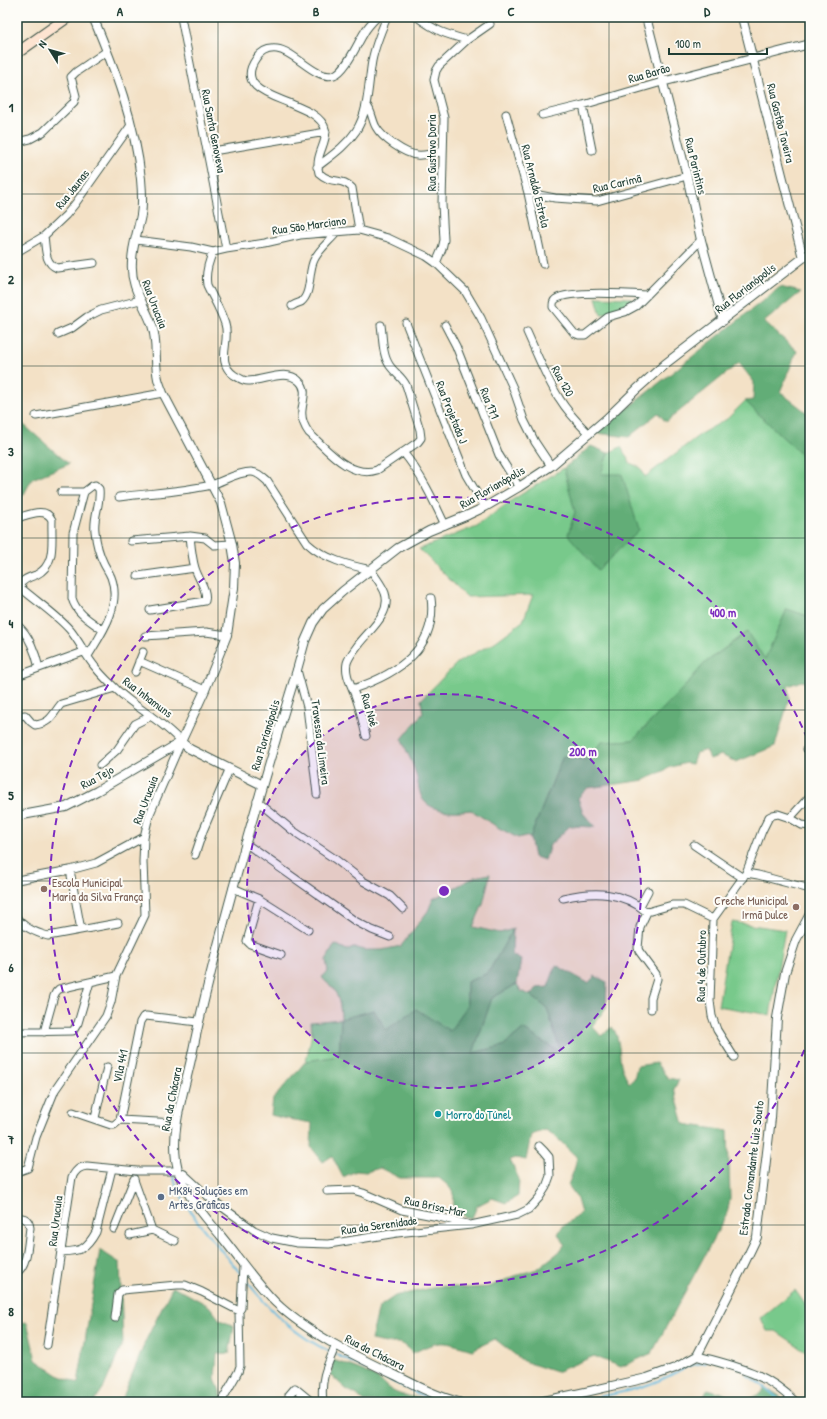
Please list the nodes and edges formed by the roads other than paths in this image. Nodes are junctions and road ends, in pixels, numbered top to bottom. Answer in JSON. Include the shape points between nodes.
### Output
{"nodes":[{"id":1,"x":68,"y":17,"type":"edge"},
{"id":2,"x":93,"y":17,"type":"edge"},
{"id":3,"x":180,"y":17,"type":"edge"},
{"id":4,"x":377,"y":17,"type":"edge"},
{"id":5,"x":387,"y":17,"type":"edge"},
{"id":6,"x":417,"y":17,"type":"edge"},
{"id":7,"x":646,"y":17,"type":"edge"},
{"id":8,"x":742,"y":17,"type":"edge"},
{"id":9,"x":490,"y":24,"type":"dead end"},
{"id":10,"x":467,"y":40,"type":"junction"},
{"id":11,"x":810,"y":44,"type":"edge"},
{"id":12,"x":107,"y":51,"type":"junction"},
{"id":13,"x":17,"y":52,"type":"edge"},
{"id":14,"x":753,"y":59,"type":"junction"},
{"id":15,"x":662,"y":82,"type":"junction"},
{"id":16,"x":366,"y":104,"type":"junction"},
{"id":17,"x":583,"y":104,"type":"junction"},
{"id":18,"x":506,"y":114,"type":"dead end"},
{"id":19,"x":542,"y":115,"type":"dead end"},
{"id":20,"x":131,"y":125,"type":"junction"},
{"id":21,"x":326,"y":132,"type":"junction"},
{"id":22,"x":17,"y":142,"type":"edge"},
{"id":23,"x":592,"y":150,"type":"dead end"},
{"id":24,"x":207,"y":152,"type":"junction"},
{"id":25,"x":442,"y":152,"type":"junction"},
{"id":26,"x":317,"y":167,"type":"junction"},
{"id":27,"x":687,"y":176,"type":"junction"},
{"id":28,"x":528,"y":193,"type":"junction"},
{"id":29,"x":359,"y":230,"type":"junction"},
{"id":30,"x":338,"y":231,"type":"junction"},
{"id":31,"x":44,"y":236,"type":"junction"},
{"id":32,"x":136,"y":240,"type":"junction"},
{"id":33,"x":701,"y":240,"type":"junction"},
{"id":34,"x":226,"y":249,"type":"junction"},
{"id":35,"x":17,"y":252,"type":"edge"},
{"id":36,"x":213,"y":252,"type":"junction"},
{"id":37,"x":806,"y":256,"type":"edge"},
{"id":38,"x":94,"y":263,"type":"dead end"},
{"id":39,"x":436,"y":263,"type":"junction"},
{"id":40,"x":543,"y":264,"type":"dead end"},
{"id":41,"x":647,"y":295,"type":"junction"},
{"id":42,"x":140,"y":300,"type":"junction"},
{"id":43,"x":292,"y":306,"type":"dead end"},
{"id":44,"x":723,"y":321,"type":"junction"},
{"id":45,"x":406,"y":323,"type":"dead end"},
{"id":46,"x":381,"y":325,"type":"dead end"},
{"id":47,"x":445,"y":325,"type":"dead end"},
{"id":48,"x":527,"y":332,"type":"dead end"},
{"id":49,"x":58,"y":334,"type":"dead end"},
{"id":50,"x":163,"y":393,"type":"junction"},
{"id":51,"x":36,"y":416,"type":"dead end"},
{"id":52,"x":588,"y":434,"type":"junction"},
{"id":53,"x":403,"y":452,"type":"junction"},
{"id":54,"x":550,"y":466,"type":"junction"},
{"id":55,"x":212,"y":484,"type":"junction"},
{"id":56,"x":519,"y":487,"type":"junction"},
{"id":57,"x":61,"y":492,"type":"dead end"},
{"id":58,"x":84,"y":492,"type":"junction"},
{"id":59,"x":119,"y":497,"type":"dead end"},
{"id":60,"x":485,"y":507,"type":"junction"},
{"id":61,"x":17,"y":518,"type":"edge"},
{"id":62,"x":445,"y":525,"type":"junction"},
{"id":63,"x":190,"y":536,"type":"junction"},
{"id":64,"x":131,"y":540,"type":"dead end"},
{"id":65,"x":232,"y":544,"type":"junction"},
{"id":66,"x":195,"y":568,"type":"junction"},
{"id":67,"x":370,"y":570,"type":"junction"},
{"id":68,"x":138,"y":576,"type":"dead end"},
{"id":69,"x":431,"y":598,"type":"dead end"},
{"id":70,"x":150,"y":610,"type":"dead end"},
{"id":71,"x":17,"y":625,"type":"edge"},
{"id":72,"x":103,"y":630,"type":"junction"},
{"id":73,"x":24,"y":632,"type":"junction"},
{"id":74,"x":17,"y":635,"type":"edge"},
{"id":75,"x":145,"y":636,"type":"dead end"},
{"id":76,"x":227,"y":636,"type":"junction"},
{"id":77,"x":143,"y":652,"type":"dead end"},
{"id":78,"x":87,"y":654,"type":"junction"},
{"id":79,"x":139,"y":662,"type":"junction"},
{"id":80,"x":39,"y":668,"type":"junction"},
{"id":81,"x":297,"y":670,"type":"junction"},
{"id":82,"x":135,"y":672,"type":"dead end"},
{"id":83,"x":17,"y":676,"type":"edge"},
{"id":84,"x":115,"y":688,"type":"junction"},
{"id":85,"x":353,"y":689,"type":"junction"},
{"id":86,"x":205,"y":690,"type":"junction"},
{"id":87,"x":17,"y":716,"type":"edge"},
{"id":88,"x":151,"y":716,"type":"junction"},
{"id":89,"x":366,"y":736,"type":"dead end"},
{"id":90,"x":181,"y":742,"type":"junction"},
{"id":91,"x":100,"y":765,"type":"dead end"},
{"id":92,"x":229,"y":770,"type":"junction"},
{"id":93,"x":262,"y":785,"type":"junction"},
{"id":94,"x":317,"y":794,"type":"dead end"},
{"id":95,"x":810,"y":796,"type":"edge"},
{"id":96,"x":257,"y":800,"type":"junction"},
{"id":97,"x":17,"y":816,"type":"edge"},
{"id":98,"x":790,"y":818,"type":"junction"},
{"id":99,"x":810,"y":826,"type":"edge"},
{"id":100,"x":144,"y":837,"type":"junction"},
{"id":101,"x":245,"y":843,"type":"junction"},
{"id":102,"x":694,"y":845,"type":"dead end"},
{"id":103,"x":195,"y":855,"type":"dead end"},
{"id":104,"x":70,"y":870,"type":"junction"},
{"id":105,"x":744,"y":876,"type":"junction"},
{"id":106,"x":17,"y":880,"type":"edge"},
{"id":107,"x":233,"y":888,"type":"junction"},
{"id":108,"x":810,"y":889,"type":"edge"},
{"id":109,"x":648,"y":890,"type":"dead end"},
{"id":110,"x":564,"y":898,"type":"dead end"},
{"id":111,"x":259,"y":899,"type":"junction"},
{"id":112,"x":640,"y":906,"type":"junction"},
{"id":113,"x":403,"y":909,"type":"dead end"},
{"id":114,"x":647,"y":912,"type":"junction"},
{"id":115,"x":810,"y":914,"type":"edge"},
{"id":116,"x":17,"y":918,"type":"edge"},
{"id":117,"x":713,"y":920,"type":"junction"},
{"id":118,"x":118,"y":923,"type":"dead end"},
{"id":119,"x":81,"y":930,"type":"junction"},
{"id":120,"x":308,"y":930,"type":"dead end"},
{"id":121,"x":390,"y":936,"type":"dead end"},
{"id":122,"x":281,"y":955,"type":"dead end"},
{"id":123,"x":116,"y":976,"type":"junction"},
{"id":124,"x":90,"y":982,"type":"junction"},
{"id":125,"x":650,"y":1010,"type":"dead end"},
{"id":126,"x":198,"y":1022,"type":"junction"},
{"id":127,"x":17,"y":1032,"type":"edge"},
{"id":128,"x":44,"y":1032,"type":"junction"},
{"id":129,"x":734,"y":1057,"type":"dead end"},
{"id":130,"x":107,"y":1067,"type":"dead end"},
{"id":131,"x":73,"y":1112,"type":"dead end"},
{"id":132,"x":95,"y":1118,"type":"junction"},
{"id":133,"x":120,"y":1120,"type":"junction"},
{"id":134,"x":176,"y":1123,"type":"junction"},
{"id":135,"x":538,"y":1146,"type":"dead end"},
{"id":136,"x":112,"y":1169,"type":"junction"},
{"id":137,"x":137,"y":1171,"type":"junction"},
{"id":138,"x":177,"y":1171,"type":"junction"},
{"id":139,"x":17,"y":1172,"type":"edge"},
{"id":140,"x":134,"y":1180,"type":"junction"},
{"id":141,"x":327,"y":1191,"type":"dead end"},
{"id":142,"x":17,"y":1218,"type":"edge"},
{"id":143,"x":471,"y":1225,"type":"junction"},
{"id":144,"x":114,"y":1229,"type":"dead end"},
{"id":145,"x":152,"y":1230,"type":"junction"},
{"id":146,"x":130,"y":1235,"type":"dead end"},
{"id":147,"x":175,"y":1241,"type":"dead end"},
{"id":148,"x":61,"y":1252,"type":"junction"},
{"id":149,"x":243,"y":1266,"type":"junction"},
{"id":150,"x":17,"y":1272,"type":"edge"},
{"id":151,"x":239,"y":1311,"type":"junction"},
{"id":152,"x":115,"y":1318,"type":"dead end"},
{"id":153,"x":47,"y":1345,"type":"dead end"},
{"id":154,"x":336,"y":1345,"type":"junction"},
{"id":155,"x":697,"y":1356,"type":"junction"},
{"id":156,"x":289,"y":1395,"type":"dead end"},
{"id":157,"x":221,"y":1402,"type":"edge"},
{"id":158,"x":312,"y":1402,"type":"edge"},
{"id":159,"x":323,"y":1402,"type":"edge"},
{"id":160,"x":459,"y":1402,"type":"edge"},
{"id":161,"x":538,"y":1402,"type":"edge"},
{"id":162,"x":795,"y":1402,"type":"edge"}],
"edges":[{"from":1,"to":13,"type":"main road"},
{"from":2,"to":12,"type":"street","name":"Rua Urucuia"},
{"from":3,"to":24,"type":"street","name":"Rua Santa Genoveva"},
{"from":4,"to":21,"type":"street","via":[[341,70],[334,75],[322,74],[279,49],[264,51],[254,61],[251,72],[254,84],[265,93],[318,117]]},
{"from":5,"to":16,"type":"street","via":[[376,43]]},
{"from":6,"to":10,"type":"street","via":[[435,30]]},
{"from":7,"to":15,"type":"street","name":"Rua Parintins"},
{"from":8,"to":14,"type":"street","name":"Rua Gastão Taveira"},
{"from":9,"to":10,"type":"street","name":"Rua Gustavo Doria"},
{"from":10,"to":25,"type":"street","name":"Rua Gustavo Doria","via":[[436,72],[434,80],[444,118]]},
{"from":11,"to":14,"type":"street","name":"Rua Barão"},
{"from":12,"to":20,"type":"street","name":"Rua Urucuia"},
{"from":12,"to":22,"type":"street","via":[[73,74],[71,79],[76,96],[74,102],[43,132]]},
{"from":14,"to":15,"type":"street","name":"Rua Barão"},
{"from":14,"to":37,"type":"street","name":"Rua Gastão Taveira"},
{"from":15,"to":17,"type":"street","name":"Rua Barão"},
{"from":15,"to":27,"type":"street","name":"Rua Parintins"},
{"from":16,"to":25,"type":"street","via":[[376,126],[390,142],[417,155]]},
{"from":16,"to":26,"type":"street","via":[[356,131],[338,151]]},
{"from":17,"to":19,"type":"street","name":"Rua Barão"},
{"from":17,"to":23,"type":"street"},
{"from":18,"to":28,"type":"street","name":"Rua Arnaldo Estrela"},
{"from":20,"to":31,"type":"street","name":"Rua Jaunas","via":[[75,204]]},
{"from":20,"to":32,"type":"street","name":"Rua Urucuia","via":[[139,161],[142,198]]},
{"from":21,"to":24,"type":"street"},
{"from":21,"to":26,"type":"street"},
{"from":24,"to":34,"type":"street","name":"Rua Santa Genoveva"},
{"from":25,"to":39,"type":"street","name":"Rua Gustavo Doria","via":[[444,240]]},
{"from":26,"to":29,"type":"street","via":[[324,178],[345,182],[352,188]]},
{"from":27,"to":28,"type":"street","name":"Rua Carimã","via":[[597,201]]},
{"from":27,"to":33,"type":"street","name":"Rua Parintins"},
{"from":28,"to":40,"type":"street","name":"Rua Arnaldo Estrela"},
{"from":29,"to":30,"type":"street","name":"Rua São Marciano"},
{"from":29,"to":39,"type":"street","name":"Rua São Marciano","via":[[388,238]]},
{"from":30,"to":34,"type":"street","name":"Rua São Marciano","via":[[300,235]]},
{"from":30,"to":43,"type":"street","via":[[318,252],[304,299]]},
{"from":31,"to":35,"type":"street","name":"Rua Jaunas"},
{"from":31,"to":38,"type":"street","via":[[47,259],[53,266],[57,268]]},
{"from":32,"to":36,"type":"street","name":"Rua São Marciano"},
{"from":32,"to":42,"type":"street","name":"Rua Urucuia","via":[[132,277]]},
{"from":33,"to":41,"type":"street"},
{"from":33,"to":44,"type":"street","name":"Rua Parintins"},
{"from":34,"to":36,"type":"street","name":"Rua São Marciano"},
{"from":36,"to":53,"type":"street","via":[[207,268],[207,285],[225,324],[227,332],[224,357],[225,365],[231,373],[247,381],[259,381],[276,376],[294,377],[300,381],[305,390],[302,410],[305,427],[342,462],[355,469],[364,472],[378,470]]},
{"from":37,"to":44,"type":"street","name":"Rua Florianópolis"},
{"from":39,"to":54,"type":"street","name":"Rua São Marciano","via":[[465,291],[481,318],[513,388],[524,420]]},
{"from":41,"to":41,"type":"street","via":[[561,296],[553,302],[553,307],[574,332],[585,335],[608,316],[625,312]]},
{"from":42,"to":49,"type":"street","via":[[101,310]]},
{"from":42,"to":50,"type":"street","name":"Rua Urucuia","via":[[152,324],[156,340],[158,379]]},
{"from":44,"to":52,"type":"street","name":"Rua Florianópolis","via":[[665,364]]},
{"from":45,"to":60,"type":"street","name":"Rua Projetada J","via":[[466,475]]},
{"from":46,"to":53,"type":"street","via":[[386,359],[406,385],[421,434],[418,442]]},
{"from":47,"to":56,"type":"street","name":"Rua 171","via":[[456,346],[499,455]]},
{"from":48,"to":52,"type":"street","name":"Rua 120","via":[[558,397]]},
{"from":50,"to":51,"type":"street"},
{"from":50,"to":55,"type":"street","name":"Rua Urucuia"},
{"from":52,"to":54,"type":"street","name":"Rua Florianópolis"},
{"from":53,"to":62,"type":"street","via":[[422,479]]},
{"from":54,"to":56,"type":"street","name":"Rua Florianópolis"},
{"from":55,"to":59,"type":"street"},
{"from":55,"to":65,"type":"street","name":"Rua Urucuia","via":[[221,503]]},
{"from":55,"to":67,"type":"street","via":[[246,472],[261,475],[276,493],[307,543],[316,551],[329,558]]},
{"from":56,"to":60,"type":"street","name":"Rua Florianópolis"},
{"from":57,"to":58,"type":"street"},
{"from":58,"to":72,"type":"street","via":[[72,543],[72,598],[78,611]]},
{"from":58,"to":72,"type":"street","via":[[92,486],[99,489],[95,533],[100,554],[114,586],[113,606]]},
{"from":60,"to":62,"type":"street","name":"Rua Florianópolis"},
{"from":61,"to":78,"type":"street","name":"Rua Inhamuns","via":[[44,512],[52,520],[49,562],[42,572],[22,581],[20,585],[70,630]]},
{"from":62,"to":67,"type":"street","name":"Rua Florianópolis","via":[[398,548]]},
{"from":63,"to":64,"type":"street"},
{"from":63,"to":65,"type":"street","via":[[199,536],[214,545]]},
{"from":63,"to":66,"type":"street"},
{"from":65,"to":76,"type":"street","name":"Rua Urucuia","via":[[235,563],[234,588]]},
{"from":66,"to":68,"type":"street"},
{"from":66,"to":70,"type":"street","via":[[203,586],[206,599],[204,602]]},
{"from":67,"to":81,"type":"street","name":"Rua Florianópolis","via":[[323,609],[313,622]]},
{"from":67,"to":85,"type":"street","name":"Rua Noé","via":[[382,586],[387,603],[380,619],[347,663]]},
{"from":69,"to":85,"type":"street","via":[[432,622],[424,641],[413,656],[372,683]]},
{"from":71,"to":73,"type":"street"},
{"from":72,"to":78,"type":"street"},
{"from":73,"to":74,"type":"street"},
{"from":73,"to":80,"type":"street"},
{"from":75,"to":76,"type":"street","via":[[206,632]]},
{"from":76,"to":86,"type":"street","name":"Rua Urucuia"},
{"from":77,"to":79,"type":"street"},
{"from":78,"to":80,"type":"street"},
{"from":78,"to":84,"type":"street","name":"Rua Inhamuns","via":[[95,667]]},
{"from":79,"to":82,"type":"street"},
{"from":79,"to":86,"type":"street"},
{"from":80,"to":83,"type":"street"},
{"from":81,"to":93,"type":"street","name":"Rua Florianópolis"},
{"from":81,"to":94,"type":"street","name":"Travessa da Limeira","via":[[307,707]]},
{"from":84,"to":87,"type":"street","via":[[61,704],[43,723],[35,725],[25,715]]},
{"from":84,"to":88,"type":"street","name":"Rua Inhamuns"},
{"from":85,"to":89,"type":"street","name":"Rua Noé"},
{"from":86,"to":90,"type":"street","name":"Rua Urucuia"},
{"from":88,"to":90,"type":"street","name":"Rua Inhamuns","via":[[166,725]]},
{"from":88,"to":91,"type":"street","via":[[135,724],[117,750]]},
{"from":90,"to":92,"type":"street","name":"Rua Inhamuns"},
{"from":90,"to":97,"type":"street","name":"Rua Tejo","via":[[66,807]]},
{"from":90,"to":100,"type":"street","name":"Rua Urucuia","via":[[149,816]]},
{"from":92,"to":93,"type":"street","name":"Rua Inhamuns"},
{"from":92,"to":103,"type":"street"},
{"from":93,"to":96,"type":"street","name":"Rua da Chácara"},
{"from":95,"to":98,"type":"street"},
{"from":96,"to":101,"type":"street","name":"Rua da Chácara"},
{"from":96,"to":113,"type":"street","via":[[292,830],[363,881],[390,896]]},
{"from":98,"to":99,"type":"street","name":"Rua 4 de Outubro","via":[[802,825]]},
{"from":98,"to":105,"type":"street","name":"Rua 4 de Outubro","via":[[778,814],[769,818]]},
{"from":100,"to":104,"type":"street","via":[[96,863]]},
{"from":100,"to":123,"type":"street","name":"Rua Urucuia","via":[[145,916]]},
{"from":101,"to":107,"type":"street","name":"Rua da Chácara"},
{"from":101,"to":121,"type":"street","via":[[355,921]]},
{"from":102,"to":105,"type":"street"},
{"from":104,"to":106,"type":"street"},
{"from":104,"to":119,"type":"street"},
{"from":105,"to":108,"type":"street","via":[[758,875]]},
{"from":105,"to":117,"type":"street","name":"Rua 4 de Outubro"},
{"from":107,"to":111,"type":"street"},
{"from":107,"to":126,"type":"street","name":"Rua da Chácara"},
{"from":109,"to":112,"type":"street"},
{"from":110,"to":112,"type":"street","via":[[596,893],[614,896]]},
{"from":111,"to":120,"type":"street"},
{"from":111,"to":122,"type":"street","via":[[247,941]]},
{"from":112,"to":114,"type":"street"},
{"from":114,"to":117,"type":"street","via":[[672,905],[684,905]]},
{"from":114,"to":125,"type":"street","via":[[640,927],[638,948],[657,979]]},
{"from":115,"to":155,"type":"street","name":"Estrada Comandante Luiz Souto","via":[[796,940],[785,973],[777,1018],[771,1118],[756,1237]]},
{"from":116,"to":119,"type":"street","via":[[27,928],[48,936]]},
{"from":117,"to":129,"type":"street","name":"Rua 4 de Outubro","via":[[710,1001],[712,1016],[717,1030]]},
{"from":118,"to":119,"type":"street"},
{"from":123,"to":124,"type":"street"},
{"from":123,"to":139,"type":"street","name":"Rua Urucuia","via":[[106,1016],[55,1090],[36,1137],[28,1168]]},
{"from":124,"to":128,"type":"street","via":[[65,987],[56,992]]},
{"from":124,"to":128,"type":"street","via":[[76,1028],[70,1032]]},
{"from":126,"to":133,"type":"street","name":"Vila 441","via":[[146,1016],[142,1018]]},
{"from":126,"to":134,"type":"street","name":"Rua da Chácara"},
{"from":127,"to":128,"type":"street"},
{"from":130,"to":132,"type":"street"},
{"from":131,"to":132,"type":"street"},
{"from":132,"to":133,"type":"street","via":[[112,1125]]},
{"from":133,"to":134,"type":"street"},
{"from":134,"to":138,"type":"street","name":"Rua da Chácara"},
{"from":135,"to":143,"type":"street","name":"Rua da Serenidade","via":[[549,1157],[550,1164],[550,1176],[539,1198],[517,1215]]},
{"from":136,"to":137,"type":"street","name":"Rua Urucuia"},
{"from":136,"to":148,"type":"street","name":"Rua Urucuia","via":[[92,1240],[80,1251]]},
{"from":136,"to":148,"type":"street","name":"Rua Urucuia","via":[[88,1166],[76,1170],[72,1177]]},
{"from":137,"to":138,"type":"street","name":"Rua Urucuia"},
{"from":137,"to":140,"type":"street"},
{"from":138,"to":143,"type":"street","name":"Rua da Serenidade","via":[[254,1230],[272,1238],[297,1243],[328,1244]]},
{"from":138,"to":149,"type":"street","name":"Rua da Chácara","via":[[196,1204]]},
{"from":140,"to":144,"type":"street"},
{"from":140,"to":145,"type":"street"},
{"from":141,"to":143,"type":"street","name":"Rua Brisa-Mar","via":[[358,1192],[402,1210]]},
{"from":142,"to":150,"type":"street","name":"Rua Urucuia","via":[[30,1223],[25,1260]]},
{"from":145,"to":146,"type":"street"},
{"from":145,"to":147,"type":"street"},
{"from":148,"to":153,"type":"street"},
{"from":149,"to":151,"type":"street"},
{"from":149,"to":154,"type":"street","name":"Rua da Chácara","via":[[275,1302],[309,1329]]},
{"from":151,"to":152,"type":"street","via":[[192,1288],[177,1284],[122,1290],[118,1294]]},
{"from":151,"to":157,"type":"street","via":[[240,1366]]},
{"from":154,"to":159,"type":"street","via":[[324,1375]]},
{"from":154,"to":160,"type":"street","name":"Rua da Chácara","via":[[421,1388]]},
{"from":155,"to":161,"type":"street","via":[[675,1368],[647,1378]]},
{"from":155,"to":162,"type":"street","via":[[760,1376],[774,1383]]},
{"from":156,"to":158,"type":"street","via":[[295,1388]]}]}
